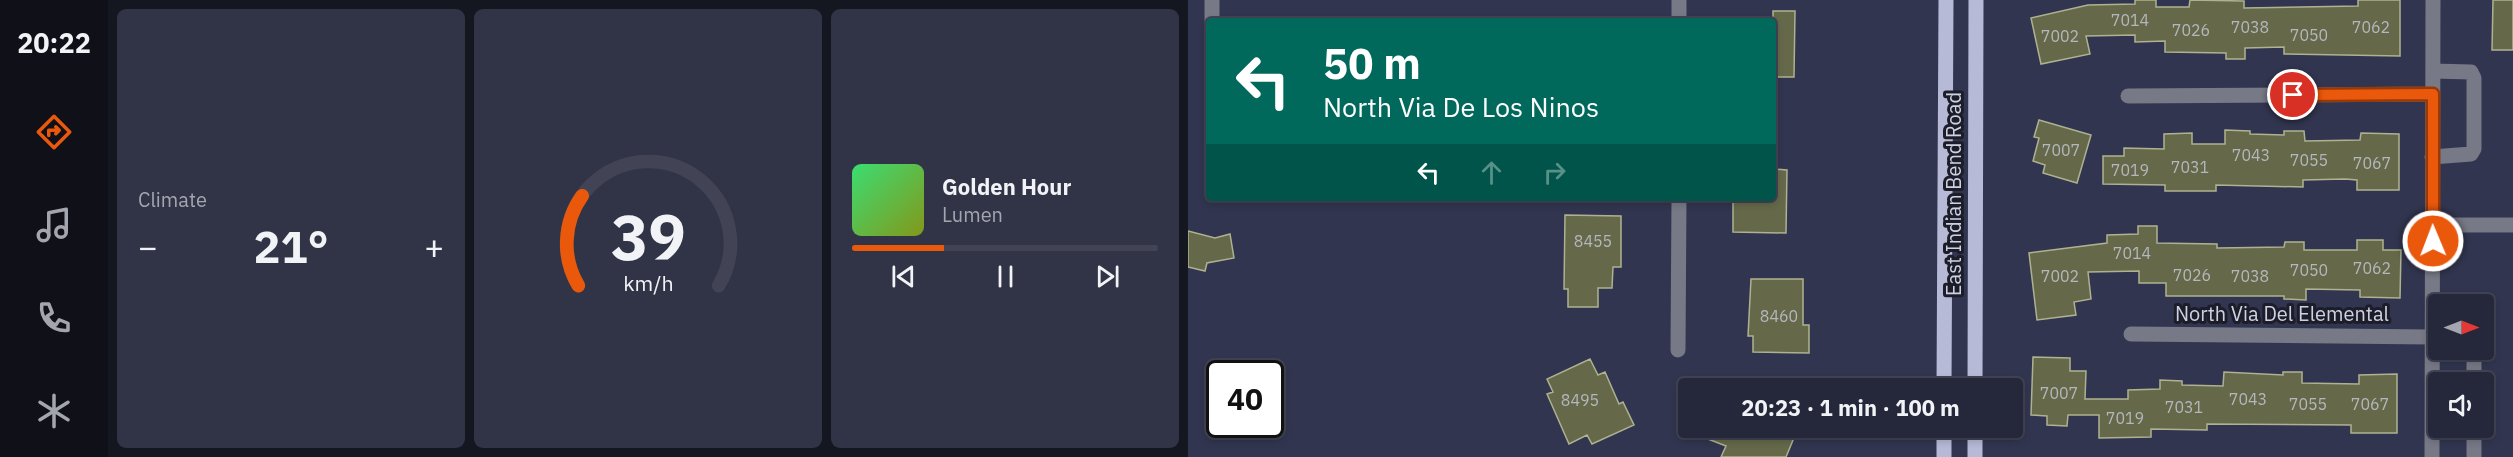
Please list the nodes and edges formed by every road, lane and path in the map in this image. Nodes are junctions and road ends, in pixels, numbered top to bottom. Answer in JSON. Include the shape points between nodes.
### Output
{"nodes":[{"id":1,"x":1212,"y":0,"type":"edge"},
{"id":2,"x":1679,"y":0,"type":"edge"},
{"id":3,"x":1946,"y":0,"type":"edge"},
{"id":4,"x":1976,"y":0,"type":"edge"},
{"id":5,"x":2433,"y":0,"type":"edge"},
{"id":6,"x":1212,"y":18,"type":"edge"},
{"id":7,"x":1679,"y":18,"type":"edge"},
{"id":8,"x":2433,"y":71,"type":"junction"},
{"id":9,"x":2433,"y":94,"type":"junction"},
{"id":10,"x":2128,"y":96,"type":"dead end"},
{"id":11,"x":2432,"y":157,"type":"junction"},
{"id":12,"x":1679,"y":201,"type":"edge"},
{"id":13,"x":2433,"y":225,"type":"junction"},
{"id":14,"x":2513,"y":225,"type":"edge"},
{"id":15,"x":2434,"y":294,"type":"edge"},
{"id":16,"x":2428,"y":329,"type":"edge"},
{"id":17,"x":2131,"y":334,"type":"dead end"},
{"id":18,"x":1678,"y":350,"type":"dead end"},
{"id":19,"x":2434,"y":360,"type":"edge"},
{"id":20,"x":1944,"y":378,"type":"edge"},
{"id":21,"x":1975,"y":378,"type":"edge"},
{"id":22,"x":1944,"y":438,"type":"edge"},
{"id":23,"x":1975,"y":438,"type":"edge"},
{"id":24,"x":2474,"y":438,"type":"edge"},
{"id":25,"x":1944,"y":457,"type":"edge"},
{"id":26,"x":1975,"y":457,"type":"edge"},
{"id":27,"x":2432,"y":457,"type":"edge"},
{"id":28,"x":2474,"y":457,"type":"edge"}],
"edges":[{"from":1,"to":6,"type":"street"},
{"from":2,"to":7,"type":"street"},
{"from":3,"to":20,"type":"main road","name":"East Indian Bend Road"},
{"from":4,"to":21,"type":"main road","name":"East Indian Bend Road"},
{"from":5,"to":8,"type":"street"},
{"from":8,"to":9,"type":"street"},
{"from":8,"to":11,"type":"street","via":[[2471,72],[2474,149],[2466,156]]},
{"from":9,"to":10,"type":"street"},
{"from":9,"to":11,"type":"street"},
{"from":11,"to":13,"type":"street"},
{"from":12,"to":18,"type":"street"},
{"from":13,"to":14,"type":"street"},
{"from":13,"to":15,"type":"street"},
{"from":16,"to":17,"type":"street","name":"North Via Del Elemental"},
{"from":19,"to":27,"type":"street"},
{"from":22,"to":25,"type":"main road"},
{"from":23,"to":26,"type":"main road"},
{"from":24,"to":28,"type":"street"}]}
